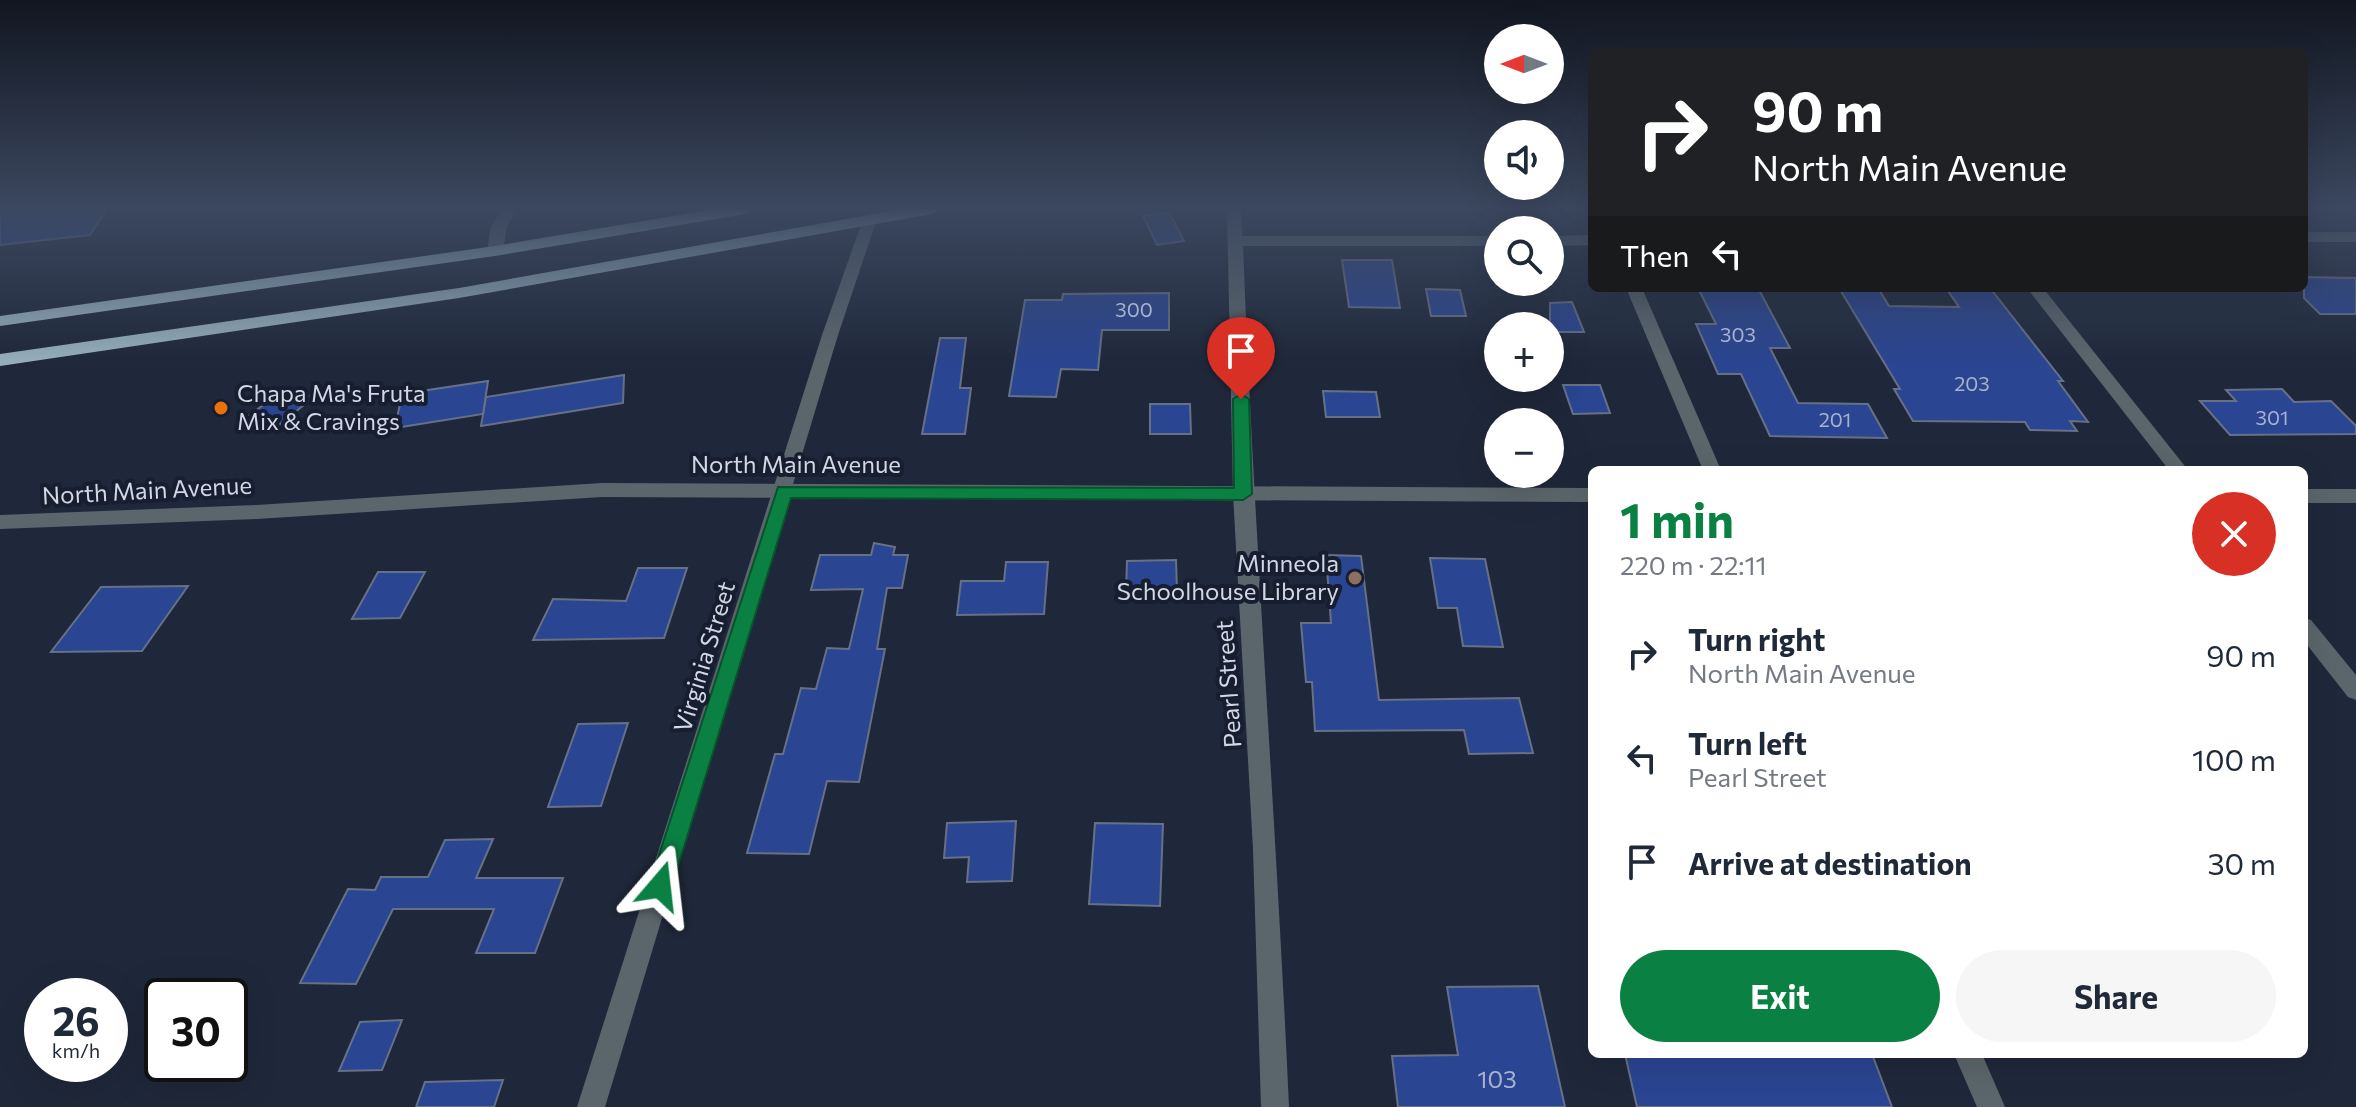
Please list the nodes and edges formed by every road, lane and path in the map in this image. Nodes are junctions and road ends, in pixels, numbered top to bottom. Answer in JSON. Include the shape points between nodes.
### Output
{"nodes":[{"id":1,"x":427,"y":261,"type":"edge"},
{"id":2,"x":646,"y":261,"type":"edge"},
{"id":3,"x":856,"y":261,"type":"edge"},
{"id":4,"x":1238,"y":261,"type":"edge"},
{"id":5,"x":1636,"y":292,"type":"edge"},
{"id":6,"x":2038,"y":292,"type":"edge"},
{"id":7,"x":0,"y":321,"type":"edge"},
{"id":8,"x":0,"y":360,"type":"edge"},
{"id":9,"x":1710,"y":466,"type":"edge"},
{"id":10,"x":2176,"y":466,"type":"edge"},
{"id":11,"x":784,"y":492,"type":"junction"},
{"id":12,"x":1243,"y":494,"type":"junction"},
{"id":13,"x":1588,"y":495,"type":"edge"},
{"id":14,"x":2308,"y":496,"type":"edge"},
{"id":15,"x":2356,"y":496,"type":"edge"},
{"id":16,"x":0,"y":522,"type":"edge"},
{"id":17,"x":2308,"y":631,"type":"edge"},
{"id":18,"x":2356,"y":691,"type":"edge"},
{"id":19,"x":1970,"y":1058,"type":"edge"},
{"id":20,"x":591,"y":1107,"type":"edge"},
{"id":21,"x":1275,"y":1107,"type":"edge"},
{"id":22,"x":1991,"y":1107,"type":"edge"}],
"edges":[{"from":1,"to":7,"type":"highway"},
{"from":2,"to":8,"type":"highway"},
{"from":3,"to":11,"type":"street","name":"Virginia Street"},
{"from":4,"to":12,"type":"street","name":"Pearl Street"},
{"from":5,"to":9,"type":"street"},
{"from":6,"to":10,"type":"street"},
{"from":11,"to":12,"type":"street","name":"North Main Avenue"},
{"from":11,"to":16,"type":"street","name":"North Main Avenue","via":[[525,493],[257,512]]},
{"from":11,"to":20,"type":"street","name":"Virginia Street"},
{"from":12,"to":13,"type":"street","name":"North Main Avenue"},
{"from":12,"to":21,"type":"street","name":"Pearl Street"},
{"from":14,"to":15,"type":"street"},
{"from":17,"to":18,"type":"street"},
{"from":19,"to":22,"type":"street"}]}
